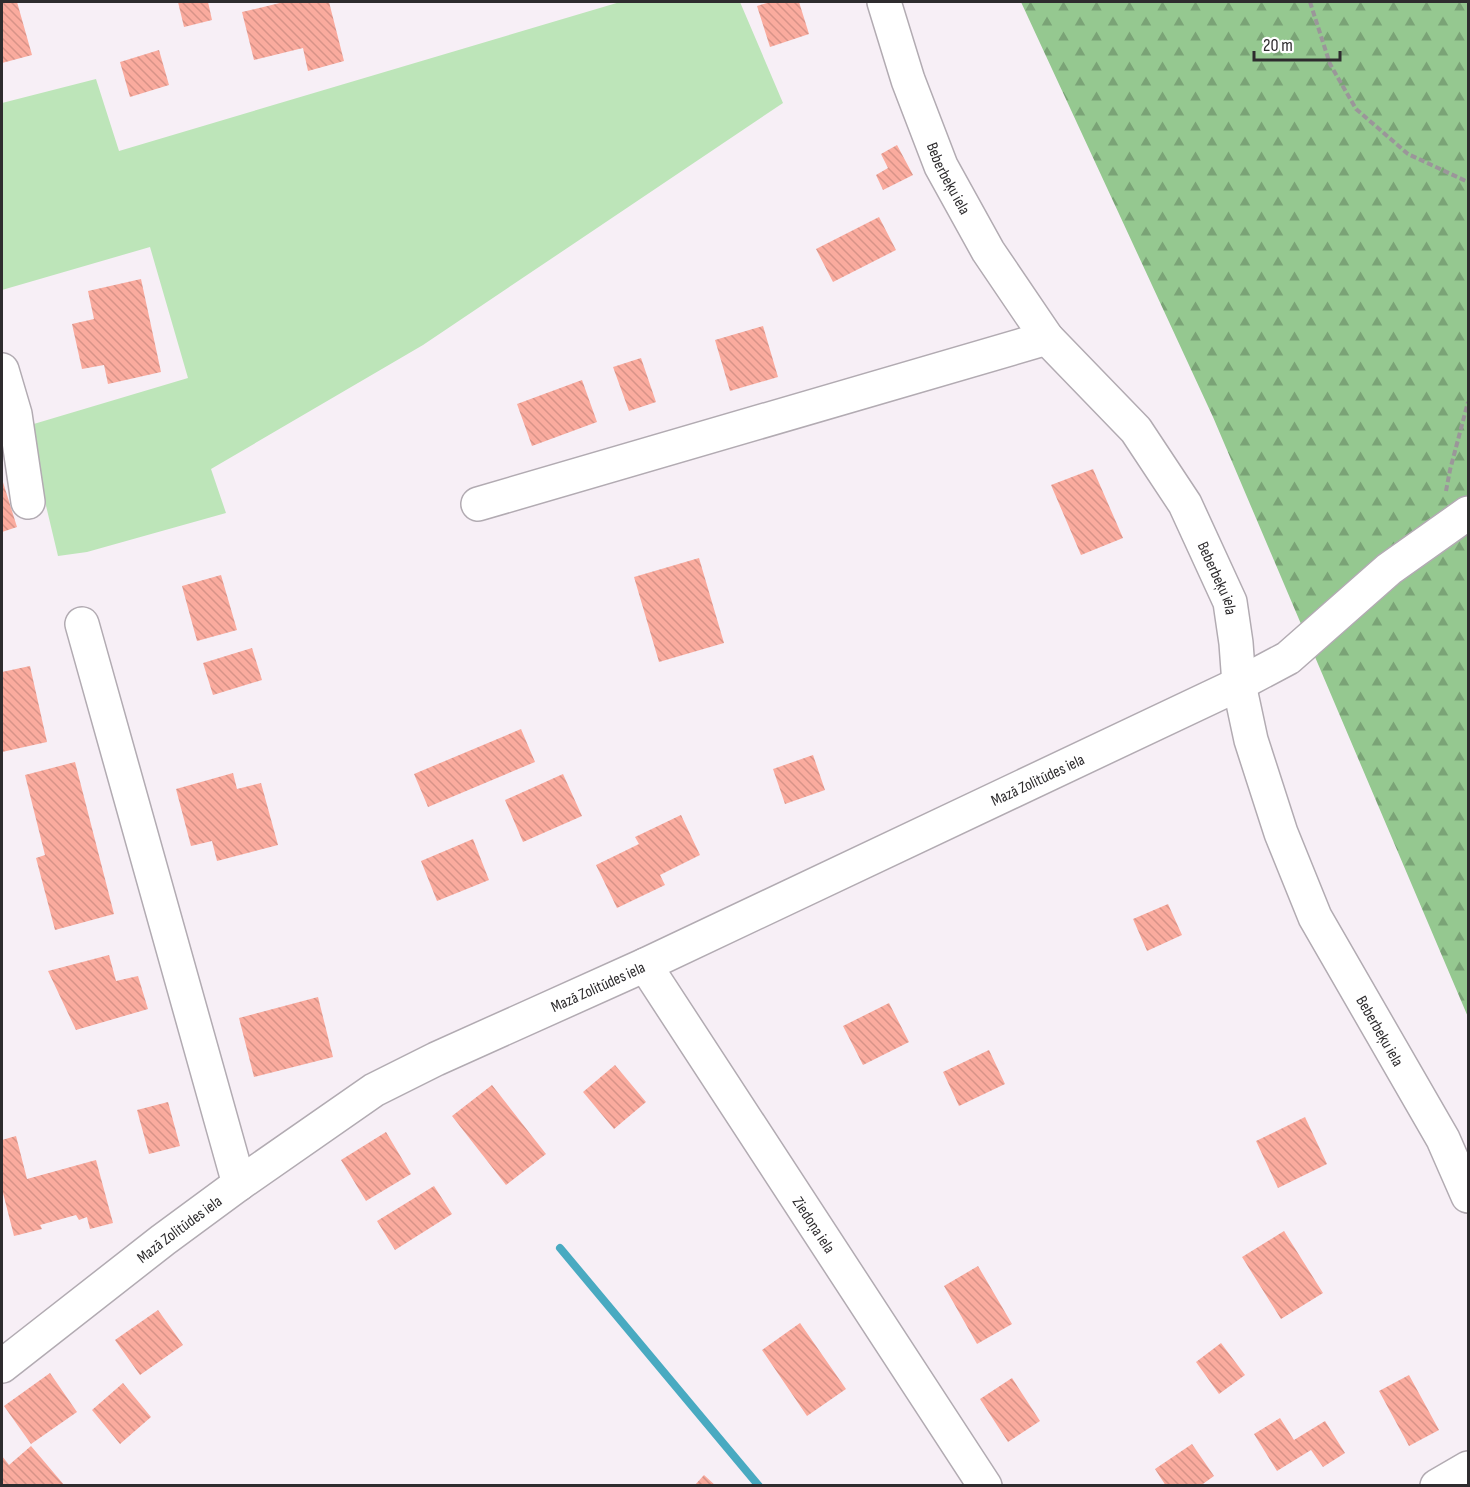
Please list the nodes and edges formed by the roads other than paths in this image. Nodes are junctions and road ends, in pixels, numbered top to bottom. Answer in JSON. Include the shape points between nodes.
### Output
{"nodes":[{"id":1,"x":884,"y":2,"type":"edge"},
{"id":2,"x":1047,"y":338,"type":"junction"},
{"id":3,"x":2,"y":370,"type":"edge"},
{"id":4,"x":28,"y":502,"type":"dead end"},
{"id":5,"x":478,"y":504,"type":"dead end"},
{"id":6,"x":1468,"y":513,"type":"edge"},
{"id":7,"x":82,"y":624,"type":"dead end"},
{"id":8,"x":1239,"y":684,"type":"junction"},
{"id":9,"x":645,"y":965,"type":"junction"},
{"id":10,"x":239,"y":1184,"type":"junction"},
{"id":11,"x":1468,"y":1196,"type":"edge"},
{"id":12,"x":2,"y":1366,"type":"edge"},
{"id":13,"x":1468,"y":1468,"type":"edge"},
{"id":14,"x":985,"y":1485,"type":"edge"},
{"id":15,"x":1437,"y":1485,"type":"edge"}],
"edges":[{"from":1,"to":2,"type":"street","name":"Beberbeķu iela","via":[[941,166],[988,251]]},
{"from":2,"to":5,"type":"street"},
{"from":2,"to":8,"type":"street","name":"Beberbeķu iela","via":[[1136,430],[1185,504],[1230,602]]},
{"from":3,"to":4,"type":"street","via":[[15,414]]},
{"from":6,"to":8,"type":"street","name":"Mazā Zolitūdes iela","via":[[1389,569],[1288,658]]},
{"from":7,"to":10,"type":"street"},
{"from":8,"to":9,"type":"street","name":"Mazā Zolitūdes iela"},
{"from":8,"to":11,"type":"street","name":"Beberbeķu iela","via":[[1264,783],[1315,917],[1443,1139]]},
{"from":9,"to":10,"type":"street","name":"Mazā Zolitūdes iela","via":[[374,1090]]},
{"from":9,"to":14,"type":"street","name":"Ziedoņa iela"},
{"from":10,"to":12,"type":"street","name":"Mazā Zolitūdes iela"},
{"from":13,"to":15,"type":"street"}]}
